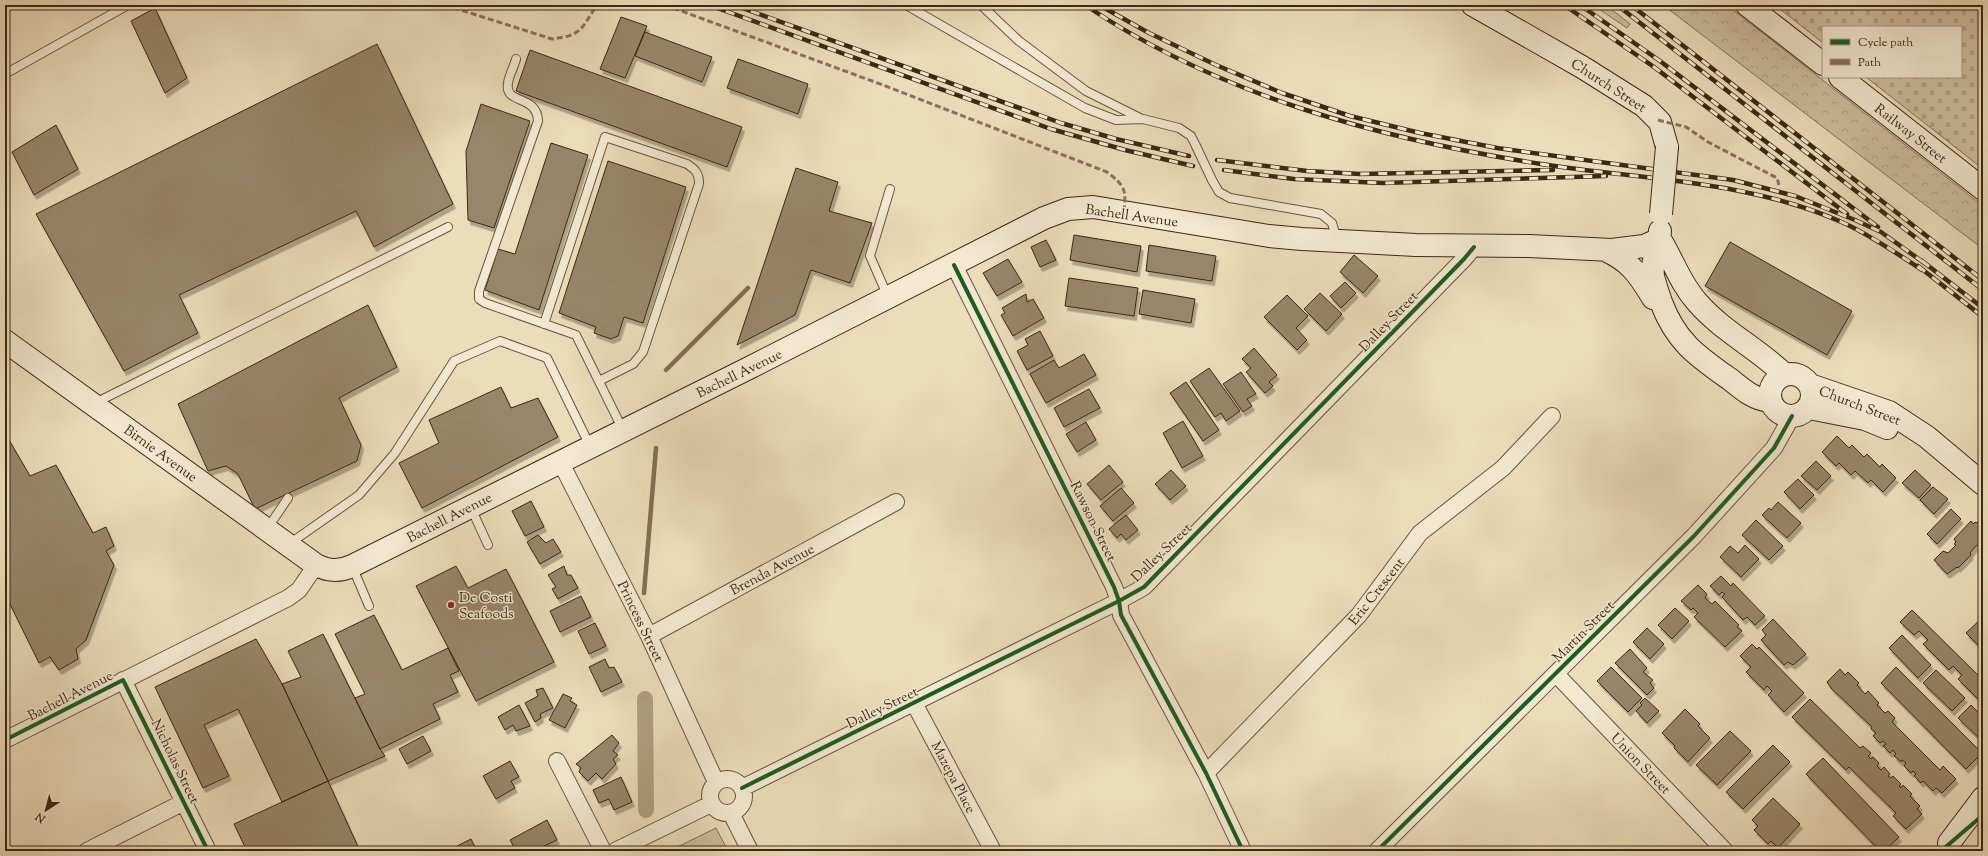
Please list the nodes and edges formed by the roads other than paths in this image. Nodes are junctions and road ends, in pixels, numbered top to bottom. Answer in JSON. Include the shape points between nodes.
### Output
{"nodes":[{"id":1,"x":128,"y":5,"type":"edge"},
{"id":2,"x":906,"y":5,"type":"edge"},
{"id":3,"x":981,"y":5,"type":"edge"},
{"id":4,"x":1473,"y":5,"type":"edge"},
{"id":5,"x":1748,"y":5,"type":"edge"},
{"id":6,"x":516,"y":60,"type":"dead end"},
{"id":7,"x":1822,"y":63,"type":"edge"},
{"id":8,"x":5,"y":74,"type":"edge"},
{"id":9,"x":1841,"y":78,"type":"edge"},
{"id":10,"x":1143,"y":119,"type":"junction"},
{"id":11,"x":890,"y":189,"type":"dead end"},
{"id":12,"x":1983,"y":189,"type":"edge"},
{"id":13,"x":448,"y":227,"type":"dead end"},
{"id":14,"x":1660,"y":239,"type":"junction"},
{"id":15,"x":1337,"y":241,"type":"junction"},
{"id":16,"x":1529,"y":246,"type":"junction"},
{"id":17,"x":1474,"y":247,"type":"junction"},
{"id":18,"x":1605,"y":250,"type":"junction"},
{"id":19,"x":954,"y":265,"type":"junction"},
{"id":20,"x":889,"y":298,"type":"junction"},
{"id":21,"x":544,"y":324,"type":"junction"},
{"id":22,"x":1672,"y":328,"type":"junction"},
{"id":23,"x":5,"y":341,"type":"edge"},
{"id":24,"x":1784,"y":374,"type":"junction"},
{"id":25,"x":599,"y":381,"type":"junction"},
{"id":26,"x":1810,"y":385,"type":"junction"},
{"id":27,"x":1771,"y":401,"type":"junction"},
{"id":28,"x":93,"y":404,"type":"junction"},
{"id":29,"x":1800,"y":412,"type":"junction"},
{"id":30,"x":1552,"y":416,"type":"dead end"},
{"id":31,"x":623,"y":430,"type":"junction"},
{"id":32,"x":591,"y":446,"type":"junction"},
{"id":33,"x":560,"y":461,"type":"junction"},
{"id":34,"x":1966,"y":470,"type":"junction"},
{"id":35,"x":1983,"y":484,"type":"edge"},
{"id":36,"x":288,"y":498,"type":"dead end"},
{"id":37,"x":896,"y":502,"type":"dead end"},
{"id":38,"x":470,"y":506,"type":"junction"},
{"id":39,"x":267,"y":529,"type":"junction"},
{"id":40,"x":288,"y":545,"type":"junction"},
{"id":41,"x":488,"y":545,"type":"dead end"},
{"id":42,"x":316,"y":565,"type":"junction"},
{"id":43,"x":352,"y":566,"type":"junction"},
{"id":44,"x":1119,"y":601,"type":"junction"},
{"id":45,"x":369,"y":606,"type":"dead end"},
{"id":46,"x":649,"y":636,"type":"junction"},
{"id":47,"x":1556,"y":674,"type":"junction"},
{"id":48,"x":123,"y":680,"type":"junction"},
{"id":49,"x":914,"y":703,"type":"junction"},
{"id":50,"x":5,"y":740,"type":"edge"},
{"id":51,"x":557,"y":761,"type":"dead end"},
{"id":52,"x":1206,"y":773,"type":"junction"},
{"id":53,"x":716,"y":782,"type":"junction"},
{"id":54,"x":742,"y":788,"type":"junction"},
{"id":55,"x":1983,"y":798,"type":"edge"},
{"id":56,"x":184,"y":802,"type":"junction"},
{"id":57,"x":711,"y":804,"type":"junction"},
{"id":58,"x":731,"y":813,"type":"junction"},
{"id":59,"x":1983,"y":815,"type":"edge"},
{"id":60,"x":1945,"y":847,"type":"edge"},
{"id":61,"x":87,"y":851,"type":"edge"},
{"id":62,"x":208,"y":851,"type":"edge"},
{"id":63,"x":603,"y":851,"type":"edge"},
{"id":64,"x":615,"y":851,"type":"edge"},
{"id":65,"x":750,"y":851,"type":"edge"},
{"id":66,"x":993,"y":851,"type":"edge"},
{"id":67,"x":1243,"y":851,"type":"edge"},
{"id":68,"x":1377,"y":851,"type":"edge"},
{"id":69,"x":1725,"y":851,"type":"edge"}],
"edges":[{"from":1,"to":8,"type":"lane"},
{"from":2,"to":10,"type":"lane","via":[[1085,108],[1116,120]]},
{"from":3,"to":10,"type":"lane","via":[[1018,40],[1086,91]]},
{"from":4,"to":14,"type":"main road","name":"Church Street","bridge":true,"via":[[1644,106],[1660,122],[1667,147]]},
{"from":5,"to":7,"type":"main road"},
{"from":6,"to":21,"type":"lane","via":[[508,91],[513,97],[532,105],[538,112],[538,121],[479,292],[479,299]]},
{"from":9,"to":12,"type":"main road","name":"Railway Street"},
{"from":10,"to":15,"type":"lane","bridge":true,"via":[[1179,128],[1191,136],[1219,192],[1230,198],[1321,214],[1332,223]]},
{"from":11,"to":20,"type":"lane","via":[[870,256]]},
{"from":13,"to":28,"type":"lane"},
{"from":14,"to":16,"type":"main road","name":"Bachell Avenue","via":[[1643,233],[1600,235]]},
{"from":14,"to":18,"type":"main road","name":"Bachell Avenue","via":[[1638,247]]},
{"from":14,"to":22,"type":"main road","name":"Church Street","via":[[1654,254],[1653,275]]},
{"from":14,"to":24,"type":"main road","via":[[1682,281],[1698,304]]},
{"from":15,"to":17,"type":"main road","name":"Bachell Avenue"},
{"from":15,"to":19,"type":"main road","name":"Bachell Avenue","via":[[1269,236],[1081,207],[1056,213]]},
{"from":16,"to":17,"type":"main road","name":"Bachell Avenue"},
{"from":16,"to":18,"type":"main road","name":"Bachell Avenue"},
{"from":17,"to":44,"type":"street","name":"Dalley Street","via":[[1144,587]]},
{"from":18,"to":22,"type":"main road","via":[[1623,259],[1636,271]]},
{"from":19,"to":20,"type":"main road","name":"Bachell Avenue"},
{"from":19,"to":44,"type":"street","name":"Rawson Street"},
{"from":20,"to":31,"type":"main road","name":"Bachell Avenue"},
{"from":21,"to":25,"type":"lane","via":[[576,335]]},
{"from":21,"to":25,"type":"lane","via":[[605,136],[696,169],[700,184],[643,352],[633,364]]},
{"from":22,"to":27,"type":"main road","name":"Church Street","via":[[1684,344],[1708,364],[1756,398]]},
{"from":23,"to":28,"type":"main road","name":"Birnie Avenue"},
{"from":24,"to":26,"type":"main road","via":[[1797,374]]},
{"from":24,"to":27,"type":"main road","via":[[1772,385]]},
{"from":25,"to":31,"type":"lane"},
{"from":26,"to":29,"type":"main road","via":[[1813,394]]},
{"from":26,"to":34,"type":"main road","name":"Church Street","via":[[1889,412],[1927,437]]},
{"from":27,"to":29,"type":"main road","via":[[1779,412]]},
{"from":28,"to":39,"type":"main road","name":"Birnie Avenue"},
{"from":29,"to":34,"type":"main road","name":"Church Street","via":[[1876,423]]},
{"from":29,"to":47,"type":"street","name":"Martin Street","via":[[1774,448],[1694,536]]},
{"from":30,"to":52,"type":"street","name":"Eric Crescent","via":[[1503,468],[1420,533],[1359,615]]},
{"from":31,"to":32,"type":"main road","name":"Bachell Avenue"},
{"from":32,"to":33,"type":"main road","name":"Bachell Avenue"},
{"from":32,"to":40,"type":"lane","via":[[547,358],[500,341],[454,361],[395,453],[359,495]]},
{"from":33,"to":38,"type":"main road","name":"Bachell Avenue"},
{"from":33,"to":46,"type":"street","name":"Princess Street"},
{"from":34,"to":35,"type":"main road","name":"Church Street"},
{"from":36,"to":39,"type":"lane"},
{"from":37,"to":46,"type":"street","name":"Brenda Avenue"},
{"from":38,"to":41,"type":"lane"},
{"from":38,"to":43,"type":"main road","name":"Bachell Avenue"},
{"from":39,"to":40,"type":"main road","name":"Birnie Avenue"},
{"from":40,"to":42,"type":"main road","name":"Birnie Avenue"},
{"from":42,"to":43,"type":"main road","name":"Bachell Avenue","via":[[339,571]]},
{"from":42,"to":48,"type":"street","name":"Bachell Avenue","via":[[299,590],[288,598]]},
{"from":43,"to":45,"type":"lane"},
{"from":44,"to":49,"type":"street","name":"Dalley Street"},
{"from":44,"to":52,"type":"street","name":"Rawson Street","via":[[1121,615]]},
{"from":46,"to":53,"type":"street","name":"Princess Street"},
{"from":47,"to":68,"type":"street","name":"Martin Street"},
{"from":47,"to":69,"type":"street","name":"Union Street"},
{"from":48,"to":50,"type":"street","name":"Bachell Avenue"},
{"from":48,"to":56,"type":"street","name":"Nicholas Street"},
{"from":49,"to":54,"type":"street","name":"Dalley Street"},
{"from":49,"to":66,"type":"street","name":"Mazepa Place"},
{"from":51,"to":63,"type":"street"},
{"from":52,"to":67,"type":"street","name":"Rawson Street"},
{"from":53,"to":54,"type":"street","via":[[731,779]]},
{"from":53,"to":57,"type":"street","via":[[710,792]]},
{"from":54,"to":58,"type":"street","via":[[743,804]]},
{"from":55,"to":60,"type":"main road"},
{"from":56,"to":61,"type":"street"},
{"from":56,"to":62,"type":"street","name":"Nicholas Street"},
{"from":57,"to":58,"type":"street","via":[[719,812]]},
{"from":57,"to":64,"type":"street"},
{"from":58,"to":65,"type":"street"},
{"from":59,"to":60,"type":"main road"}]}
